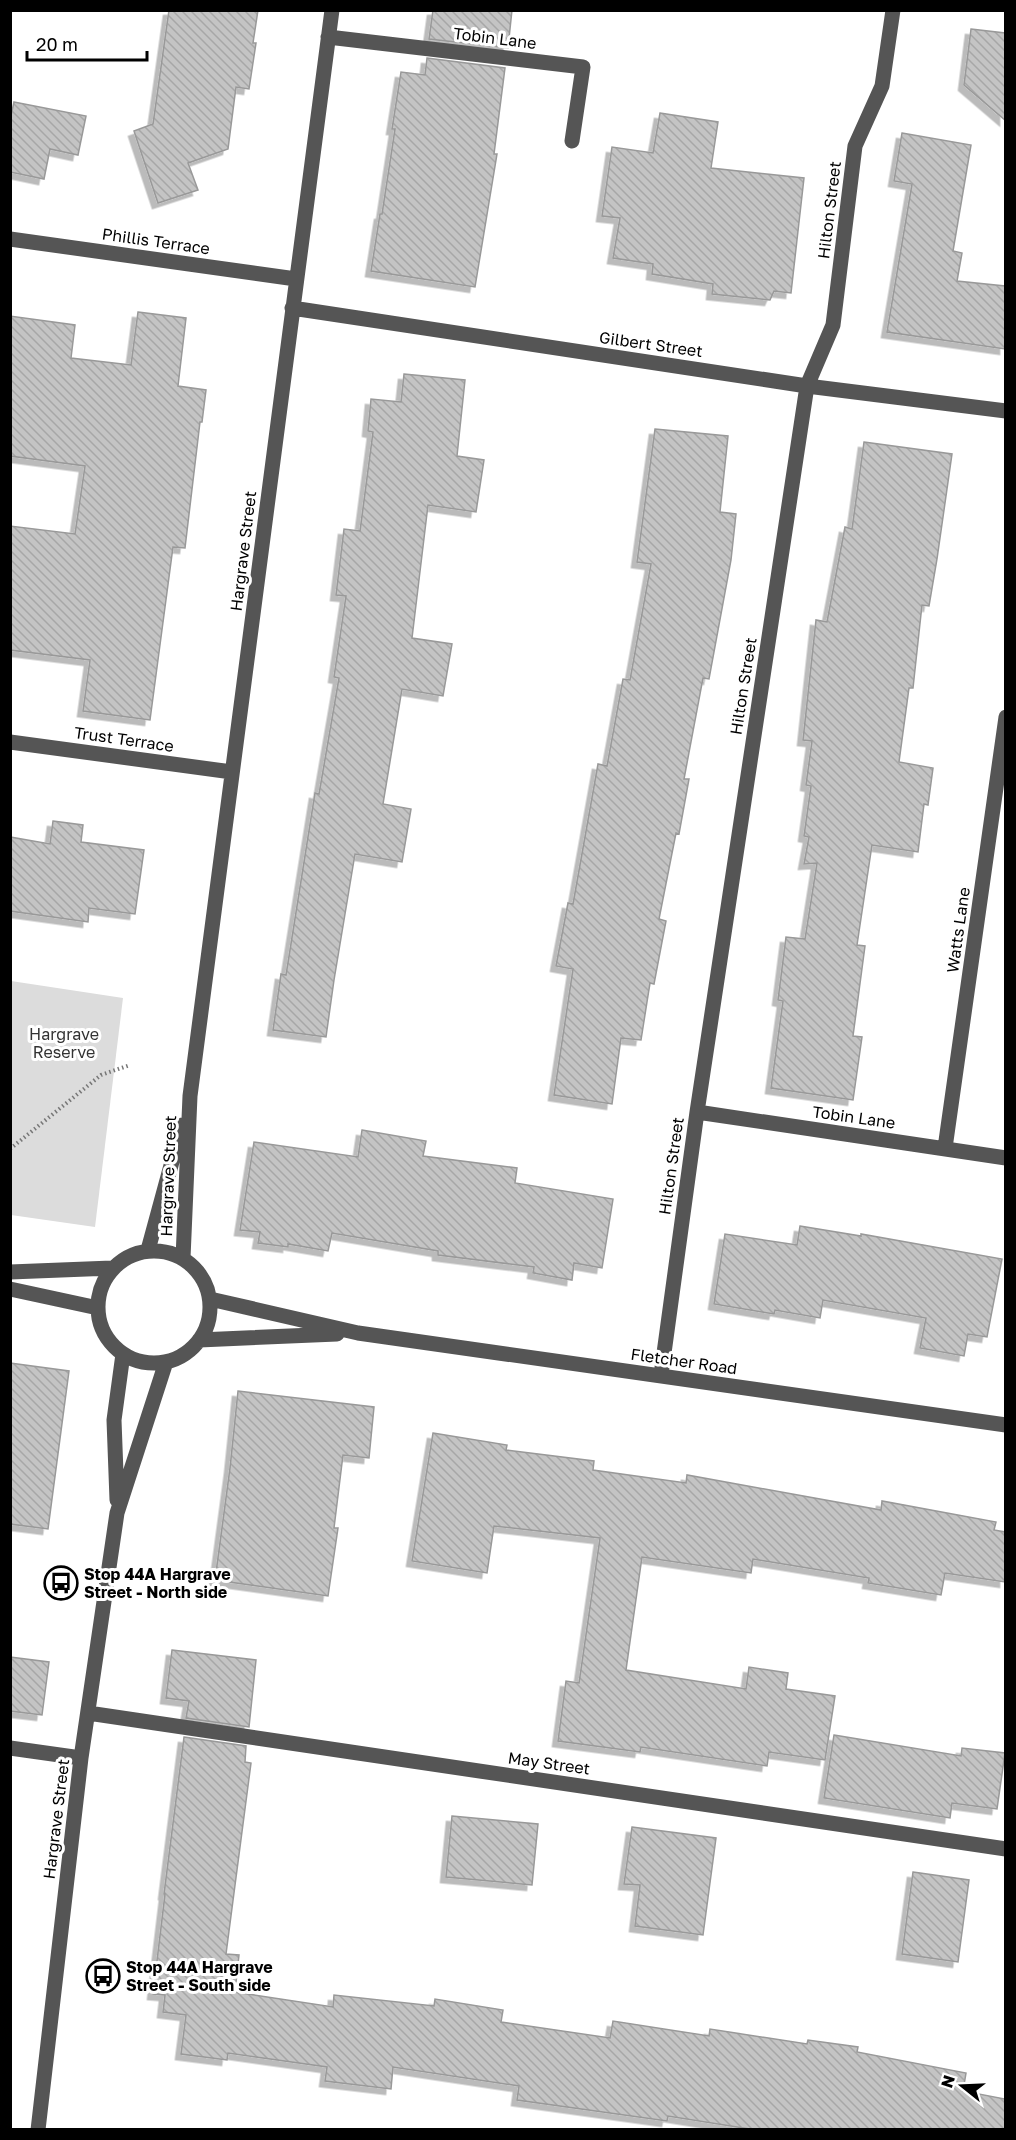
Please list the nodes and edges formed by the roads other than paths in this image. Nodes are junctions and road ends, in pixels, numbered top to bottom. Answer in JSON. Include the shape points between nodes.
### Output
{"nodes":[{"id":1,"x":332,"y":10,"type":"edge"},
{"id":2,"x":892,"y":10,"type":"edge"},
{"id":3,"x":328,"y":37,"type":"junction"},
{"id":4,"x":572,"y":141,"type":"dead end"},
{"id":5,"x":10,"y":239,"type":"edge"},
{"id":6,"x":296,"y":279,"type":"junction"},
{"id":7,"x":292,"y":309,"type":"junction"},
{"id":8,"x":807,"y":386,"type":"junction"},
{"id":9,"x":1005,"y":411,"type":"edge"},
{"id":10,"x":1005,"y":717,"type":"edge"},
{"id":11,"x":10,"y":742,"type":"edge"},
{"id":12,"x":232,"y":772,"type":"junction"},
{"id":13,"x":190,"y":1096,"type":"junction"},
{"id":14,"x":697,"y":1112,"type":"junction"},
{"id":15,"x":945,"y":1148,"type":"junction"},
{"id":16,"x":1005,"y":1158,"type":"edge"},
{"id":17,"x":148,"y":1250,"type":"junction"},
{"id":18,"x":183,"y":1258,"type":"junction"},
{"id":19,"x":112,"y":1268,"type":"junction"},
{"id":20,"x":10,"y":1272,"type":"edge"},
{"id":21,"x":10,"y":1289,"type":"edge"},
{"id":22,"x":210,"y":1299,"type":"junction"},
{"id":23,"x":98,"y":1308,"type":"junction"},
{"id":24,"x":358,"y":1333,"type":"junction"},
{"id":25,"x":199,"y":1340,"type":"junction"},
{"id":26,"x":123,"y":1354,"type":"junction"},
{"id":27,"x":166,"y":1362,"type":"junction"},
{"id":28,"x":661,"y":1375,"type":"junction"},
{"id":29,"x":1005,"y":1425,"type":"edge"},
{"id":30,"x":117,"y":1513,"type":"junction"},
{"id":31,"x":88,"y":1713,"type":"junction"},
{"id":32,"x":10,"y":1748,"type":"edge"},
{"id":33,"x":81,"y":1758,"type":"junction"},
{"id":34,"x":1005,"y":1849,"type":"edge"},
{"id":35,"x":38,"y":2130,"type":"edge"}],
"edges":[{"from":1,"to":3,"type":"street","name":"Hargrave Street"},
{"from":2,"to":8,"type":"street","name":"Hilton Street","via":[[882,86],[855,146],[833,324]]},
{"from":3,"to":4,"type":"street","name":"Tobin Lane","via":[[583,67]]},
{"from":3,"to":6,"type":"street","name":"Hargrave Street"},
{"from":5,"to":6,"type":"street","name":"Phillis Terrace"},
{"from":6,"to":7,"type":"street","name":"Hargrave Street"},
{"from":7,"to":8,"type":"street","name":"Gilbert Street"},
{"from":7,"to":12,"type":"street","name":"Hargrave Street"},
{"from":8,"to":9,"type":"street","name":"Gilbert Street"},
{"from":8,"to":14,"type":"street","name":"Hilton Street"},
{"from":10,"to":15,"type":"street","name":"Watts Lane"},
{"from":11,"to":12,"type":"street","name":"Trust Terrace"},
{"from":12,"to":13,"type":"street","name":"Hargrave Street"},
{"from":13,"to":17,"type":"street","name":"Hargrave Street"},
{"from":13,"to":18,"type":"street","name":"Hargrave Street"},
{"from":14,"to":15,"type":"street","name":"Tobin Lane"},
{"from":14,"to":28,"type":"street","name":"Hilton Street"},
{"from":15,"to":16,"type":"street","name":"Tobin Lane"},
{"from":17,"to":18,"type":"street"},
{"from":17,"to":19,"type":"street"},
{"from":18,"to":22,"type":"street","via":[[200,1273]]},
{"from":19,"to":20,"type":"street"},
{"from":19,"to":23,"type":"street","via":[[99,1292]]},
{"from":21,"to":23,"type":"street"},
{"from":22,"to":24,"type":"street","name":"Fletcher Road"},
{"from":22,"to":25,"type":"street","via":[[205,1331]]},
{"from":23,"to":26,"type":"street","via":[[101,1327]]},
{"from":24,"to":25,"type":"street","name":"Fletcher Road"},
{"from":24,"to":28,"type":"street","name":"Fletcher Road"},
{"from":25,"to":27,"type":"street"},
{"from":26,"to":27,"type":"street","via":[[149,1363]]},
{"from":26,"to":30,"type":"street","name":"Hargrave Street","via":[[114,1420]]},
{"from":27,"to":30,"type":"street","name":"Hargrave Street"},
{"from":28,"to":29,"type":"street","name":"Fletcher Road"},
{"from":30,"to":31,"type":"street","name":"Hargrave Street"},
{"from":31,"to":33,"type":"street","name":"Hargrave Street"},
{"from":31,"to":34,"type":"street","name":"May Street"},
{"from":32,"to":33,"type":"street"},
{"from":33,"to":35,"type":"street","name":"Hargrave Street"}]}
